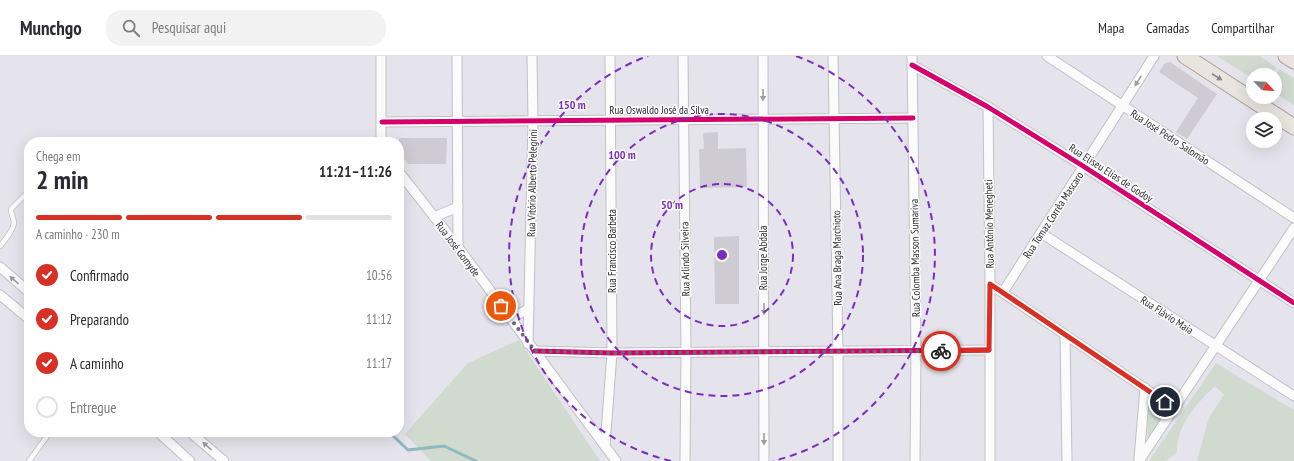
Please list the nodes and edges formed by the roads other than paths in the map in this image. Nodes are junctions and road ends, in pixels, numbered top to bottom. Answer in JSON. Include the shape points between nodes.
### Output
{"nodes":[{"id":1,"x":381,"y":56,"type":"edge"},
{"id":2,"x":457,"y":56,"type":"edge"},
{"id":3,"x":532,"y":56,"type":"edge"},
{"id":4,"x":610,"y":56,"type":"edge"},
{"id":5,"x":683,"y":56,"type":"edge"},
{"id":6,"x":763,"y":56,"type":"edge"},
{"id":7,"x":833,"y":56,"type":"edge"},
{"id":8,"x":1047,"y":56,"type":"edge"},
{"id":9,"x":1154,"y":56,"type":"edge"},
{"id":10,"x":1185,"y":56,"type":"edge"},
{"id":11,"x":1286,"y":56,"type":"edge"},
{"id":12,"x":912,"y":61,"type":"edge"},
{"id":13,"x":1294,"y":61,"type":"edge"},
{"id":14,"x":1122,"y":106,"type":"junction"},
{"id":15,"x":988,"y":107,"type":"junction"},
{"id":16,"x":834,"y":118,"type":"junction"},
{"id":17,"x":913,"y":118,"type":"junction"},
{"id":18,"x":684,"y":119,"type":"junction"},
{"id":19,"x":763,"y":119,"type":"junction"},
{"id":20,"x":533,"y":120,"type":"junction"},
{"id":21,"x":611,"y":120,"type":"junction"},
{"id":22,"x":457,"y":121,"type":"junction"},
{"id":23,"x":382,"y":122,"type":"junction"},
{"id":24,"x":1294,"y":127,"type":"edge"},
{"id":25,"x":381,"y":137,"type":"edge"},
{"id":26,"x":1083,"y":166,"type":"junction"},
{"id":27,"x":404,"y":178,"type":"edge"},
{"id":28,"x":24,"y":196,"type":"edge"},
{"id":29,"x":458,"y":207,"type":"junction"},
{"id":30,"x":434,"y":216,"type":"junction"},
{"id":31,"x":1294,"y":218,"type":"edge"},
{"id":32,"x":1294,"y":228,"type":"edge"},
{"id":33,"x":1041,"y":233,"type":"junction"},
{"id":34,"x":0,"y":246,"type":"edge"},
{"id":35,"x":458,"y":247,"type":"junction"},
{"id":36,"x":0,"y":267,"type":"edge"},
{"id":37,"x":1259,"y":281,"type":"junction"},
{"id":38,"x":990,"y":284,"type":"junction"},
{"id":39,"x":24,"y":288,"type":"edge"},
{"id":40,"x":1003,"y":292,"type":"junction"},
{"id":41,"x":0,"y":296,"type":"edge"},
{"id":42,"x":1294,"y":303,"type":"edge"},
{"id":43,"x":529,"y":309,"type":"junction"},
{"id":44,"x":24,"y":315,"type":"edge"},
{"id":45,"x":510,"y":318,"type":"junction"},
{"id":46,"x":1065,"y":335,"type":"junction"},
{"id":47,"x":528,"y":344,"type":"junction"},
{"id":48,"x":1216,"y":346,"type":"junction"},
{"id":49,"x":989,"y":350,"type":"junction"},
{"id":50,"x":535,"y":351,"type":"junction"},
{"id":51,"x":838,"y":351,"type":"junction"},
{"id":52,"x":916,"y":351,"type":"junction"},
{"id":53,"x":686,"y":352,"type":"junction"},
{"id":54,"x":764,"y":352,"type":"junction"},
{"id":55,"x":612,"y":353,"type":"junction"},
{"id":56,"x":1145,"y":388,"type":"junction"},
{"id":57,"x":1294,"y":396,"type":"edge"},
{"id":58,"x":1174,"y":408,"type":"junction"},
{"id":59,"x":46,"y":437,"type":"edge"},
{"id":60,"x":164,"y":437,"type":"edge"},
{"id":61,"x":196,"y":437,"type":"edge"},
{"id":62,"x":605,"y":446,"type":"junction"},
{"id":63,"x":29,"y":461,"type":"edge"},
{"id":64,"x":190,"y":461,"type":"edge"},
{"id":65,"x":224,"y":461,"type":"edge"},
{"id":66,"x":616,"y":461,"type":"edge"},
{"id":67,"x":685,"y":461,"type":"edge"},
{"id":68,"x":764,"y":461,"type":"edge"},
{"id":69,"x":838,"y":461,"type":"edge"},
{"id":70,"x":915,"y":461,"type":"edge"},
{"id":71,"x":990,"y":461,"type":"edge"},
{"id":72,"x":1067,"y":461,"type":"edge"},
{"id":73,"x":1139,"y":461,"type":"edge"}],
"edges":[{"from":1,"to":23,"type":"street"},
{"from":2,"to":22,"type":"street"},
{"from":3,"to":20,"type":"street","name":"Rua Vitório Alberto Pelegrini"},
{"from":4,"to":21,"type":"street","name":"Rua Francisco Barbeta"},
{"from":5,"to":18,"type":"street","name":"Rua Arlindo Silveira"},
{"from":6,"to":19,"type":"street","name":"Rua Jorge Abdala","one_way":true},
{"from":7,"to":16,"type":"street","name":"Rua Ana Braga Marchioto"},
{"from":8,"to":14,"type":"street","name":"Rua José Pedro Salomão"},
{"from":9,"to":14,"type":"street","name":"Rua Tomaz Corrêa Mascaro","one_way":true},
{"from":10,"to":24,"type":"main road","one_way":true},
{"from":11,"to":13,"type":"main road"},
{"from":12,"to":15,"type":"street","name":"Rua Eliseu Elias de Godoy"},
{"from":12,"to":17,"type":"street","name":"Rua Colomba Masson Sumariva"},
{"from":14,"to":26,"type":"street","name":"Rua Tomaz Corrêa Mascaro"},
{"from":14,"to":31,"type":"street","name":"Rua José Pedro Salomão"},
{"from":15,"to":26,"type":"street","name":"Rua Eliseu Elias de Godoy"},
{"from":15,"to":38,"type":"street","name":"Rua Antônio Menegheti"},
{"from":16,"to":17,"type":"street","name":"Rua Oswaldo José da Silva"},
{"from":16,"to":19,"type":"street","name":"Rua Oswaldo José da Silva"},
{"from":16,"to":51,"type":"street","name":"Rua Ana Braga Marchioto"},
{"from":17,"to":52,"type":"street","name":"Rua Colomba Masson Sumariva"},
{"from":18,"to":19,"type":"street","name":"Rua Oswaldo José da Silva"},
{"from":18,"to":21,"type":"street","name":"Rua Oswaldo José da Silva"},
{"from":18,"to":53,"type":"street","name":"Rua Arlindo Silveira"},
{"from":19,"to":54,"type":"street","name":"Rua Jorge Abdala","one_way":true},
{"from":20,"to":21,"type":"street","name":"Rua Oswaldo José da Silva"},
{"from":20,"to":22,"type":"street","name":"Rua Oswaldo José da Silva"},
{"from":20,"to":43,"type":"street","name":"Rua Vitório Alberto Pelegrini"},
{"from":21,"to":55,"type":"street","name":"Rua Francisco Barbeta"},
{"from":22,"to":23,"type":"street","name":"Rua Oswaldo José da Silva"},
{"from":22,"to":29,"type":"street"},
{"from":23,"to":25,"type":"street"},
{"from":26,"to":33,"type":"street","name":"Rua Tomaz Corrêa Mascaro"},
{"from":26,"to":37,"type":"street","name":"Rua Eliseu Elias de Godoy"},
{"from":27,"to":30,"type":"street","name":"Rua José Gomyde"},
{"from":28,"to":34,"type":"lane","via":[[11,209],[14,223]]},
{"from":29,"to":30,"type":"street"},
{"from":29,"to":35,"type":"street"},
{"from":30,"to":35,"type":"street","name":"Rua José Gomyde"},
{"from":32,"to":37,"type":"street"},
{"from":33,"to":40,"type":"street","name":"Rua Tomaz Corrêa Mascaro"},
{"from":33,"to":48,"type":"street","name":"Rua Flávio Maia"},
{"from":35,"to":45,"type":"street","name":"Rua José Gomyde"},
{"from":39,"to":36,"type":"street","one_way":true},
{"from":37,"to":42,"type":"street","name":"Rua Eliseu Elias de Godoy"},
{"from":37,"to":48,"type":"street"},
{"from":38,"to":40,"type":"street"},
{"from":38,"to":49,"type":"street","name":"Rua Antônio Menegheti"},
{"from":40,"to":46,"type":"street"},
{"from":41,"to":44,"type":"street"},
{"from":43,"to":45,"type":"street"},
{"from":43,"to":47,"type":"street","name":"Rua Vitório Alberto Pelegrini"},
{"from":45,"to":47,"type":"street","name":"Rua José Gomyde"},
{"from":46,"to":56,"type":"street"},
{"from":46,"to":72,"type":"street"},
{"from":47,"to":50,"type":"street","name":"Rua José Gomyde"},
{"from":48,"to":57,"type":"street","name":"Rua Flávio Maia"},
{"from":48,"to":58,"type":"street"},
{"from":49,"to":52,"type":"street"},
{"from":49,"to":71,"type":"street","name":"Rua Antônio Menegheti"},
{"from":50,"to":55,"type":"street"},
{"from":50,"to":62,"type":"street","name":"Rua José Gomyde"},
{"from":51,"to":52,"type":"street"},
{"from":51,"to":54,"type":"street"},
{"from":51,"to":69,"type":"street","name":"Rua Ana Braga Marchioto"},
{"from":52,"to":70,"type":"street","name":"Rua Colomba Masson Sumariva"},
{"from":53,"to":54,"type":"street"},
{"from":53,"to":55,"type":"street"},
{"from":53,"to":67,"type":"street","name":"Rua Arlindo Silveira"},
{"from":54,"to":68,"type":"street","name":"Rua Jorge Abdala","one_way":true},
{"from":55,"to":62,"type":"street","name":"Rua Francisco Barbeta"},
{"from":56,"to":58,"type":"street"},
{"from":56,"to":73,"type":"street"},
{"from":58,"to":73,"type":"street"},
{"from":59,"to":63,"type":"lane"},
{"from":60,"to":64,"type":"street"},
{"from":65,"to":61,"type":"street","one_way":true},
{"from":62,"to":66,"type":"street","name":"Rua José Gomyde"}]}
